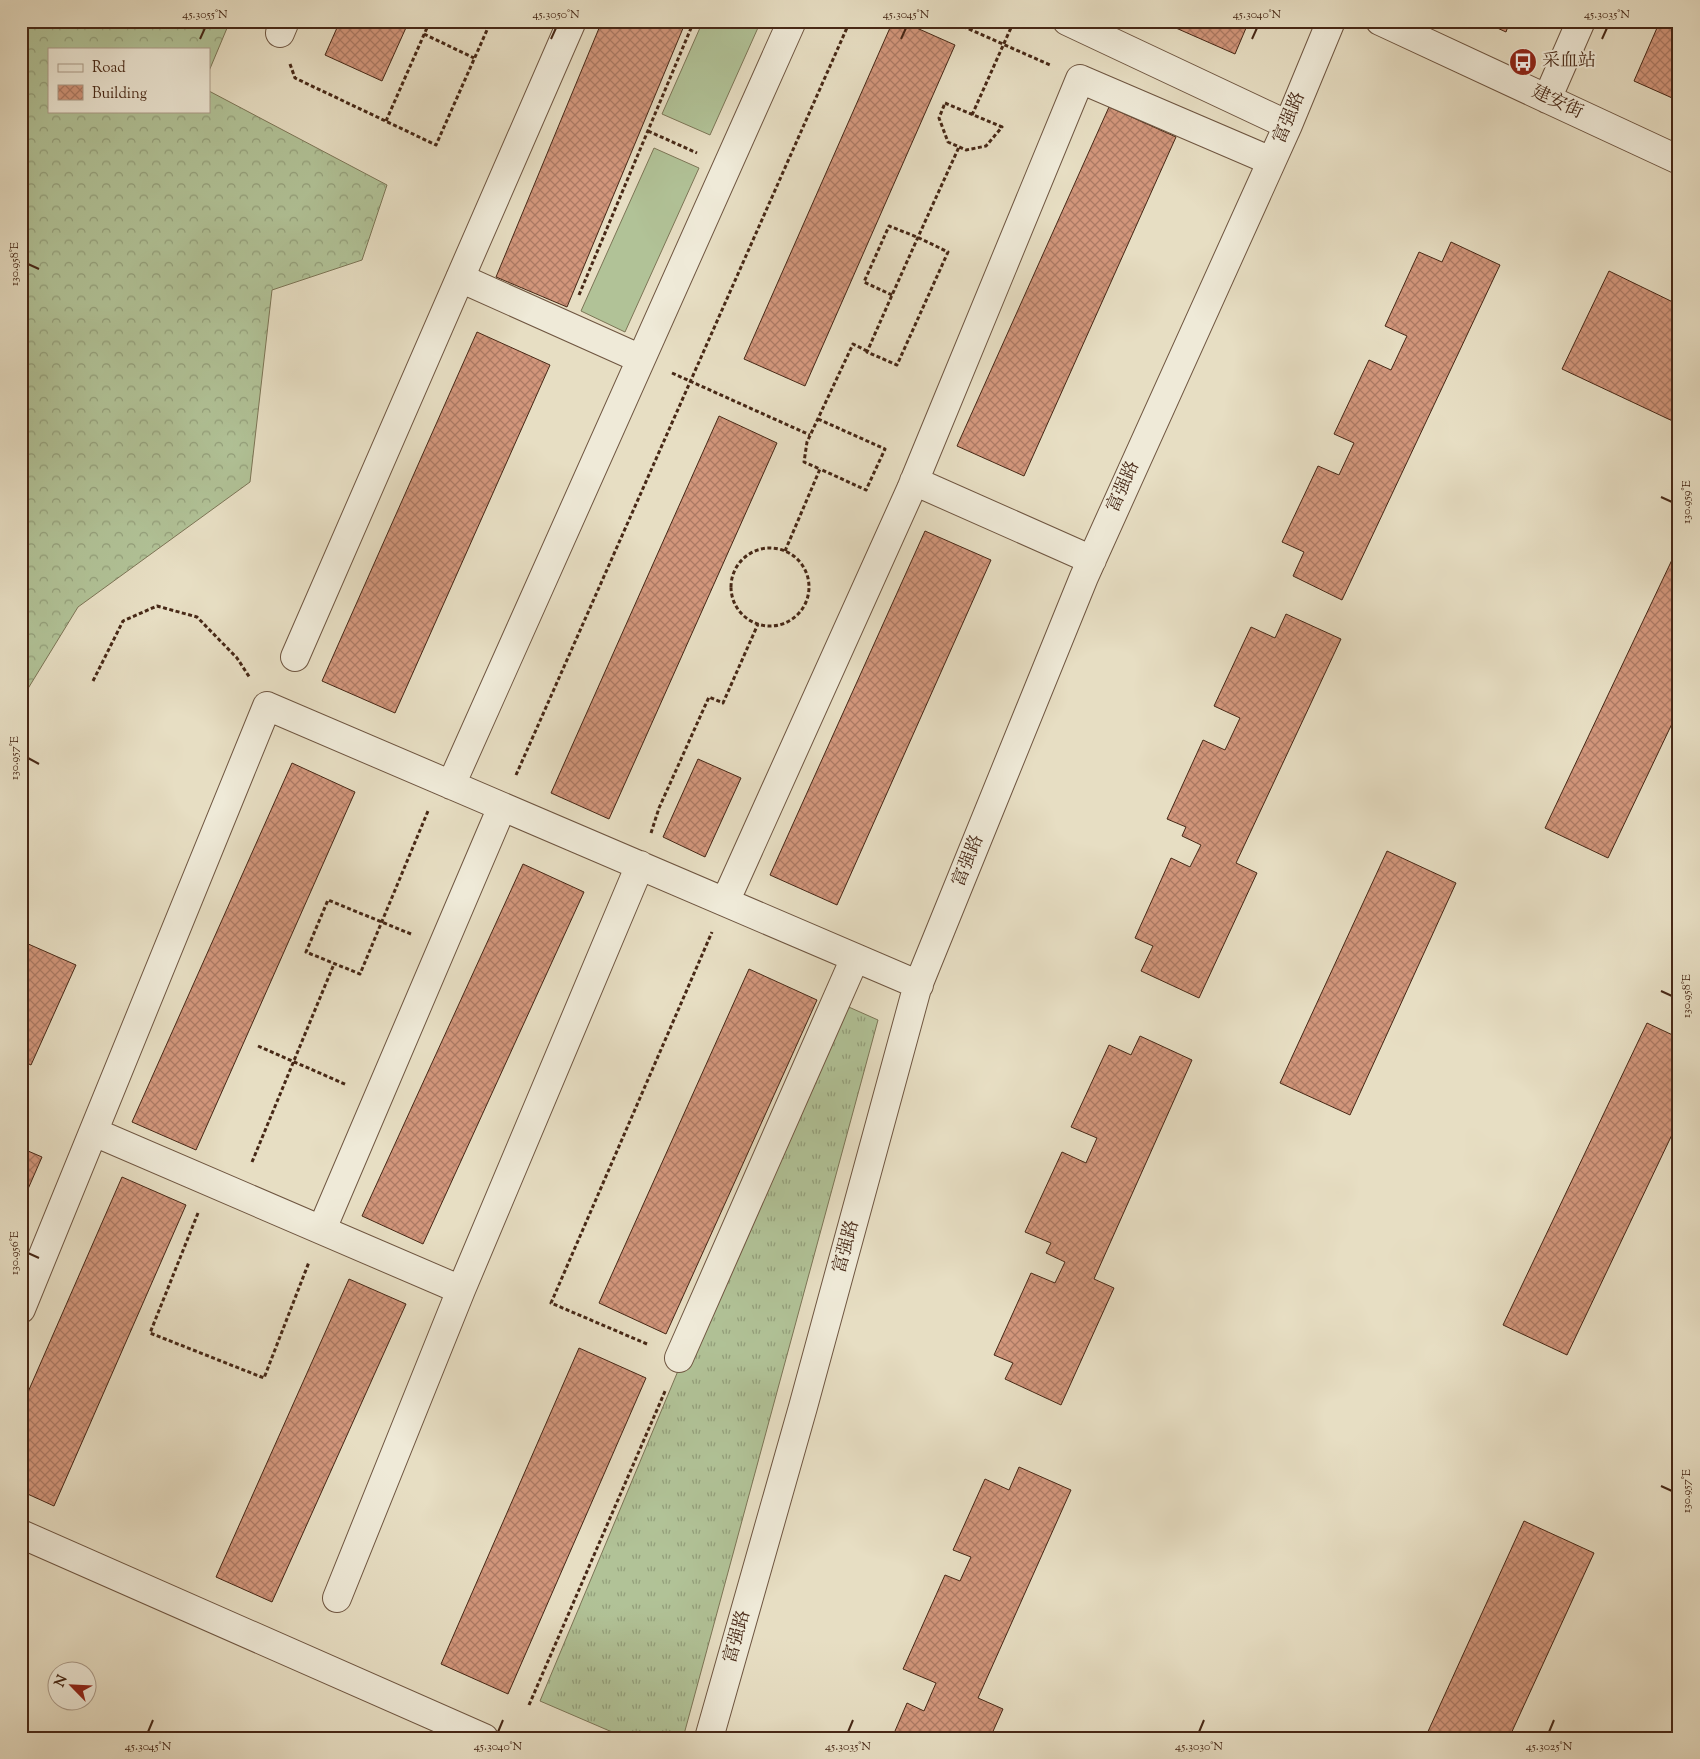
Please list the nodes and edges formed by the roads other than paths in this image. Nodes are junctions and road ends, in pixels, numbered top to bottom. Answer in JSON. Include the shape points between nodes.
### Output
{"nodes":[{"id":1,"x":572,"y":21,"type":"edge"},
{"id":2,"x":792,"y":21,"type":"edge"},
{"id":3,"x":1067,"y":21,"type":"edge"},
{"id":4,"x":1331,"y":21,"type":"edge"},
{"id":5,"x":1380,"y":21,"type":"edge"},
{"id":6,"x":1581,"y":21,"type":"edge"},
{"id":7,"x":1547,"y":99,"type":"junction"},
{"id":8,"x":1288,"y":125,"type":"junction"},
{"id":9,"x":1679,"y":160,"type":"edge"},
{"id":10,"x":1271,"y":161,"type":"junction"},
{"id":11,"x":460,"y":278,"type":"junction"},
{"id":12,"x":641,"y":359,"type":"junction"},
{"id":13,"x":914,"y":480,"type":"junction"},
{"id":14,"x":1092,"y":560,"type":"junction"},
{"id":15,"x":295,"y":658,"type":"dead end"},
{"id":16,"x":451,"y":785,"type":"junction"},
{"id":17,"x":502,"y":807,"type":"junction"},
{"id":18,"x":640,"y":865,"type":"junction"},
{"id":19,"x":725,"y":902,"type":"junction"},
{"id":20,"x":855,"y":958,"type":"junction"},
{"id":21,"x":919,"y":985,"type":"junction"},
{"id":22,"x":94,"y":1132,"type":"junction"},
{"id":23,"x":322,"y":1229,"type":"junction"},
{"id":24,"x":461,"y":1290,"type":"junction"},
{"id":25,"x":21,"y":1309,"type":"edge"},
{"id":26,"x":680,"y":1358,"type":"road end"},
{"id":27,"x":21,"y":1534,"type":"edge"},
{"id":28,"x":337,"y":1598,"type":"dead end"},
{"id":29,"x":484,"y":1738,"type":"edge"},
{"id":30,"x":709,"y":1738,"type":"edge"}],
"edges":[{"from":1,"to":11,"type":"street"},
{"from":2,"to":12,"type":"street"},
{"from":3,"to":8,"type":"street"},
{"from":4,"to":8,"type":"street","name":"富强路"},
{"from":5,"to":7,"type":"street","name":"建安街"},
{"from":6,"to":7,"type":"street"},
{"from":7,"to":9,"type":"street","name":"建安街"},
{"from":8,"to":10,"type":"street","name":"富强路"},
{"from":10,"to":13,"type":"street","via":[[1080,79]]},
{"from":10,"to":14,"type":"street","name":"富强路"},
{"from":11,"to":12,"type":"street"},
{"from":11,"to":15,"type":"street"},
{"from":12,"to":16,"type":"street"},
{"from":13,"to":14,"type":"street"},
{"from":13,"to":19,"type":"street"},
{"from":14,"to":21,"type":"street","name":"富强路"},
{"from":16,"to":17,"type":"street"},
{"from":16,"to":22,"type":"street","via":[[267,706]]},
{"from":17,"to":18,"type":"street"},
{"from":17,"to":23,"type":"street"},
{"from":18,"to":19,"type":"street"},
{"from":18,"to":24,"type":"street"},
{"from":19,"to":20,"type":"street"},
{"from":20,"to":21,"type":"street"},
{"from":20,"to":26,"type":"street"},
{"from":21,"to":30,"type":"street","name":"富强路"},
{"from":22,"to":23,"type":"street"},
{"from":22,"to":25,"type":"street"},
{"from":23,"to":24,"type":"street"},
{"from":24,"to":28,"type":"street"},
{"from":27,"to":29,"type":"street"}]}
